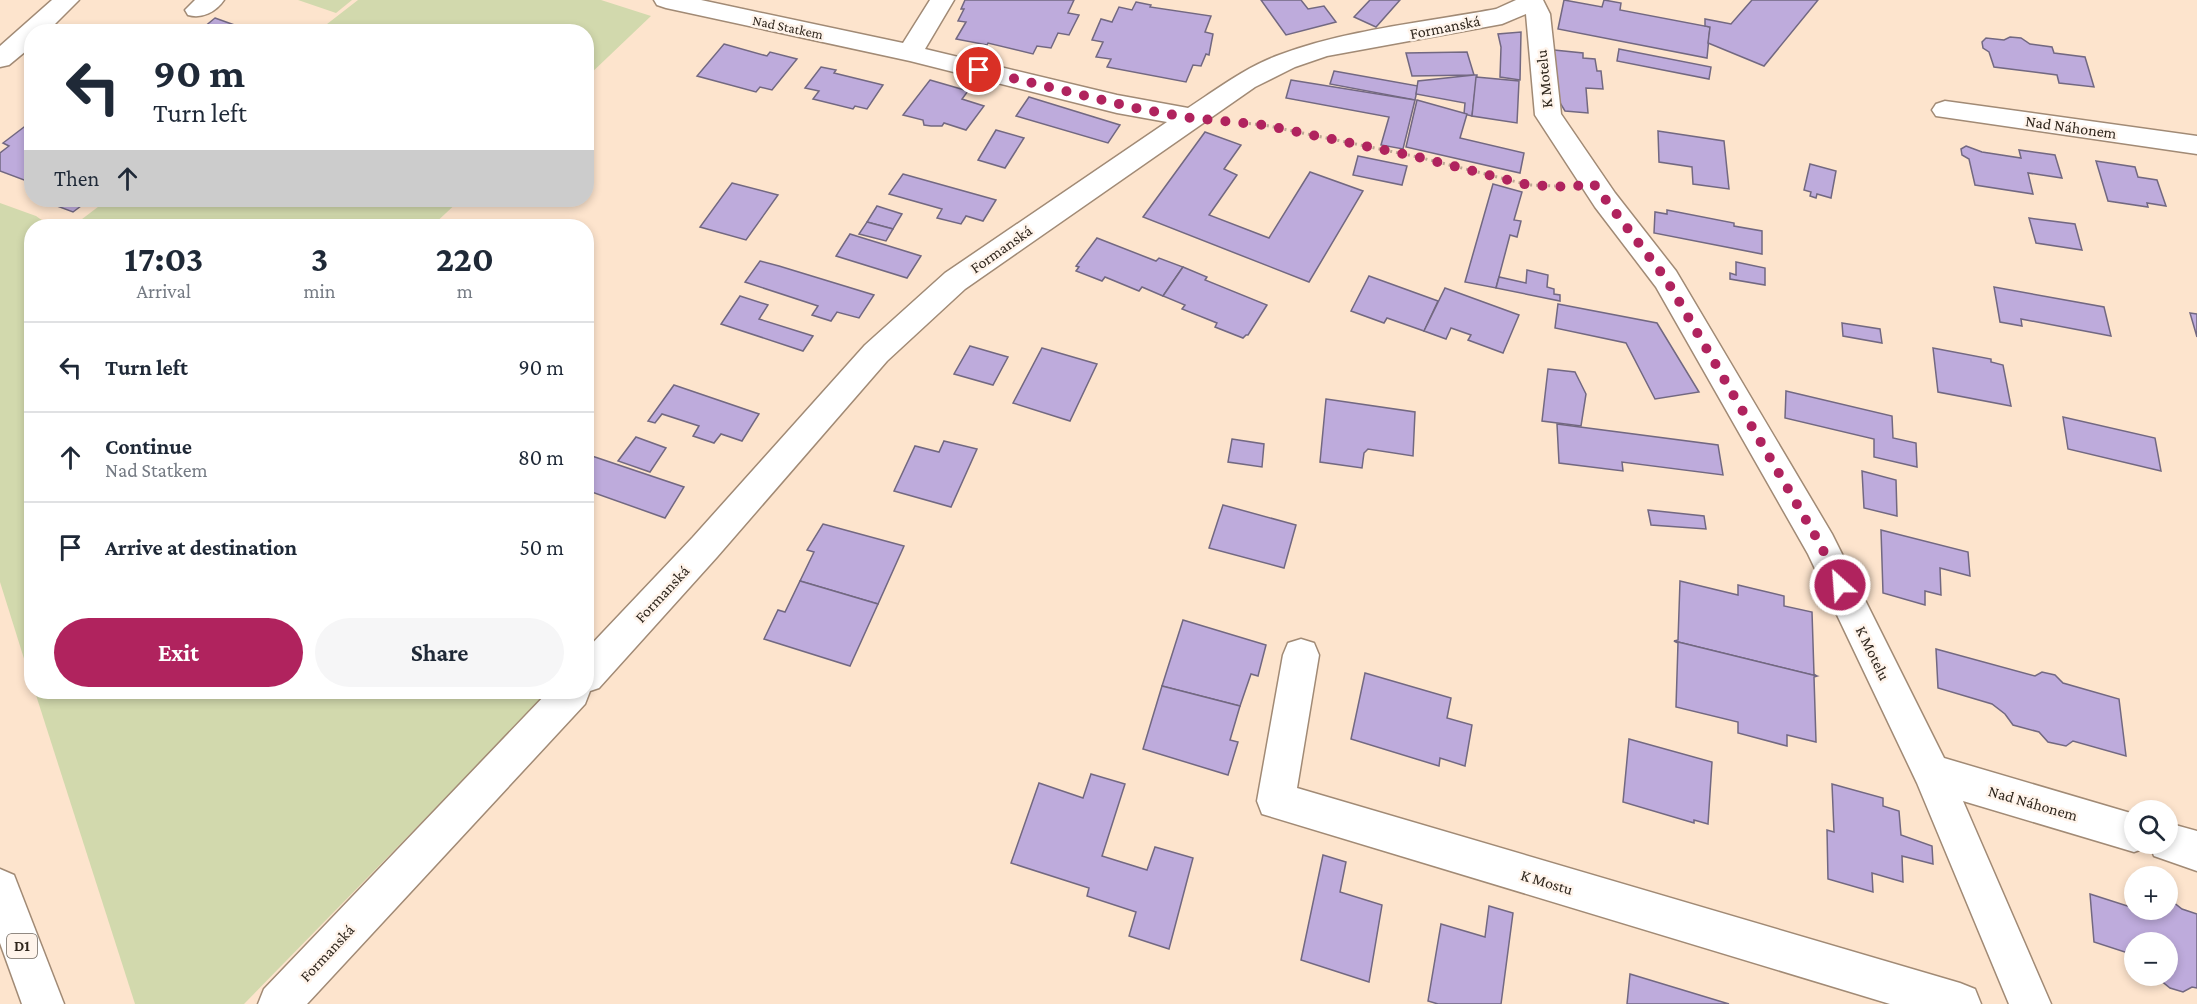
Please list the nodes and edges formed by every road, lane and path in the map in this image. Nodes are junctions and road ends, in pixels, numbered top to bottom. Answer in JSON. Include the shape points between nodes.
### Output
{"nodes":[{"id":1,"x":67,"y":0,"type":"edge"},
{"id":2,"x":666,"y":0,"type":"edge"},
{"id":3,"x":942,"y":0,"type":"edge"},
{"id":4,"x":1532,"y":1,"type":"edge"},
{"id":5,"x":41,"y":24,"type":"edge"},
{"id":6,"x":24,"y":39,"type":"edge"},
{"id":7,"x":910,"y":53,"type":"junction"},
{"id":8,"x":0,"y":59,"type":"edge"},
{"id":9,"x":1944,"y":110,"type":"dead end"},
{"id":10,"x":1191,"y":118,"type":"junction"},
{"id":11,"x":2197,"y":145,"type":"edge"},
{"id":12,"x":1593,"y":183,"type":"junction"},
{"id":13,"x":1301,"y":655,"type":"dead end"},
{"id":14,"x":594,"y":667,"type":"edge"},
{"id":15,"x":565,"y":699,"type":"edge"},
{"id":16,"x":1932,"y":773,"type":"junction"},
{"id":17,"x":2124,"y":830,"type":"edge"},
{"id":18,"x":2178,"y":845,"type":"edge"},
{"id":19,"x":2197,"y":851,"type":"edge"},
{"id":20,"x":0,"y":889,"type":"edge"},
{"id":21,"x":43,"y":1004,"type":"edge"},
{"id":22,"x":279,"y":1004,"type":"edge"},
{"id":23,"x":1960,"y":1004,"type":"edge"},
{"id":24,"x":2030,"y":1004,"type":"edge"}],
"edges":[{"from":1,"to":5,"type":"main road"},
{"from":2,"to":7,"type":"main road","name":"Nad Statkem"},
{"from":3,"to":7,"type":"main road"},
{"from":4,"to":10,"type":"main road","name":"Formanská","via":[[1502,16],[1324,49],[1286,61],[1246,81]]},
{"from":4,"to":12,"type":"main road","name":"K Motelu","via":[[1538,14],[1548,115]]},
{"from":6,"to":8,"type":"main road"},
{"from":7,"to":10,"type":"main road","name":"Nad Statkem","via":[[1117,104]]},
{"from":9,"to":11,"type":"main road","name":"Nad Náhonem"},
{"from":10,"to":12,"type":"path","via":[[1264,125],[1528,185],[1572,187]]},
{"from":10,"to":14,"type":"main road","name":"Formanská","via":[[955,280],[876,353]]},
{"from":12,"to":16,"type":"main road","name":"K Motelu","via":[[1666,279],[1820,544]]},
{"from":13,"to":23,"type":"main road","name":"K Mostu","via":[[1276,801]]},
{"from":15,"to":22,"type":"main road","name":"Formanská"},
{"from":16,"to":17,"type":"main road","name":"Nad Náhonem"},
{"from":16,"to":24,"type":"main road","name":"K Motelu"},
{"from":18,"to":19,"type":"main road"},
{"from":20,"to":21,"type":"main road","number":"D1"}]}
